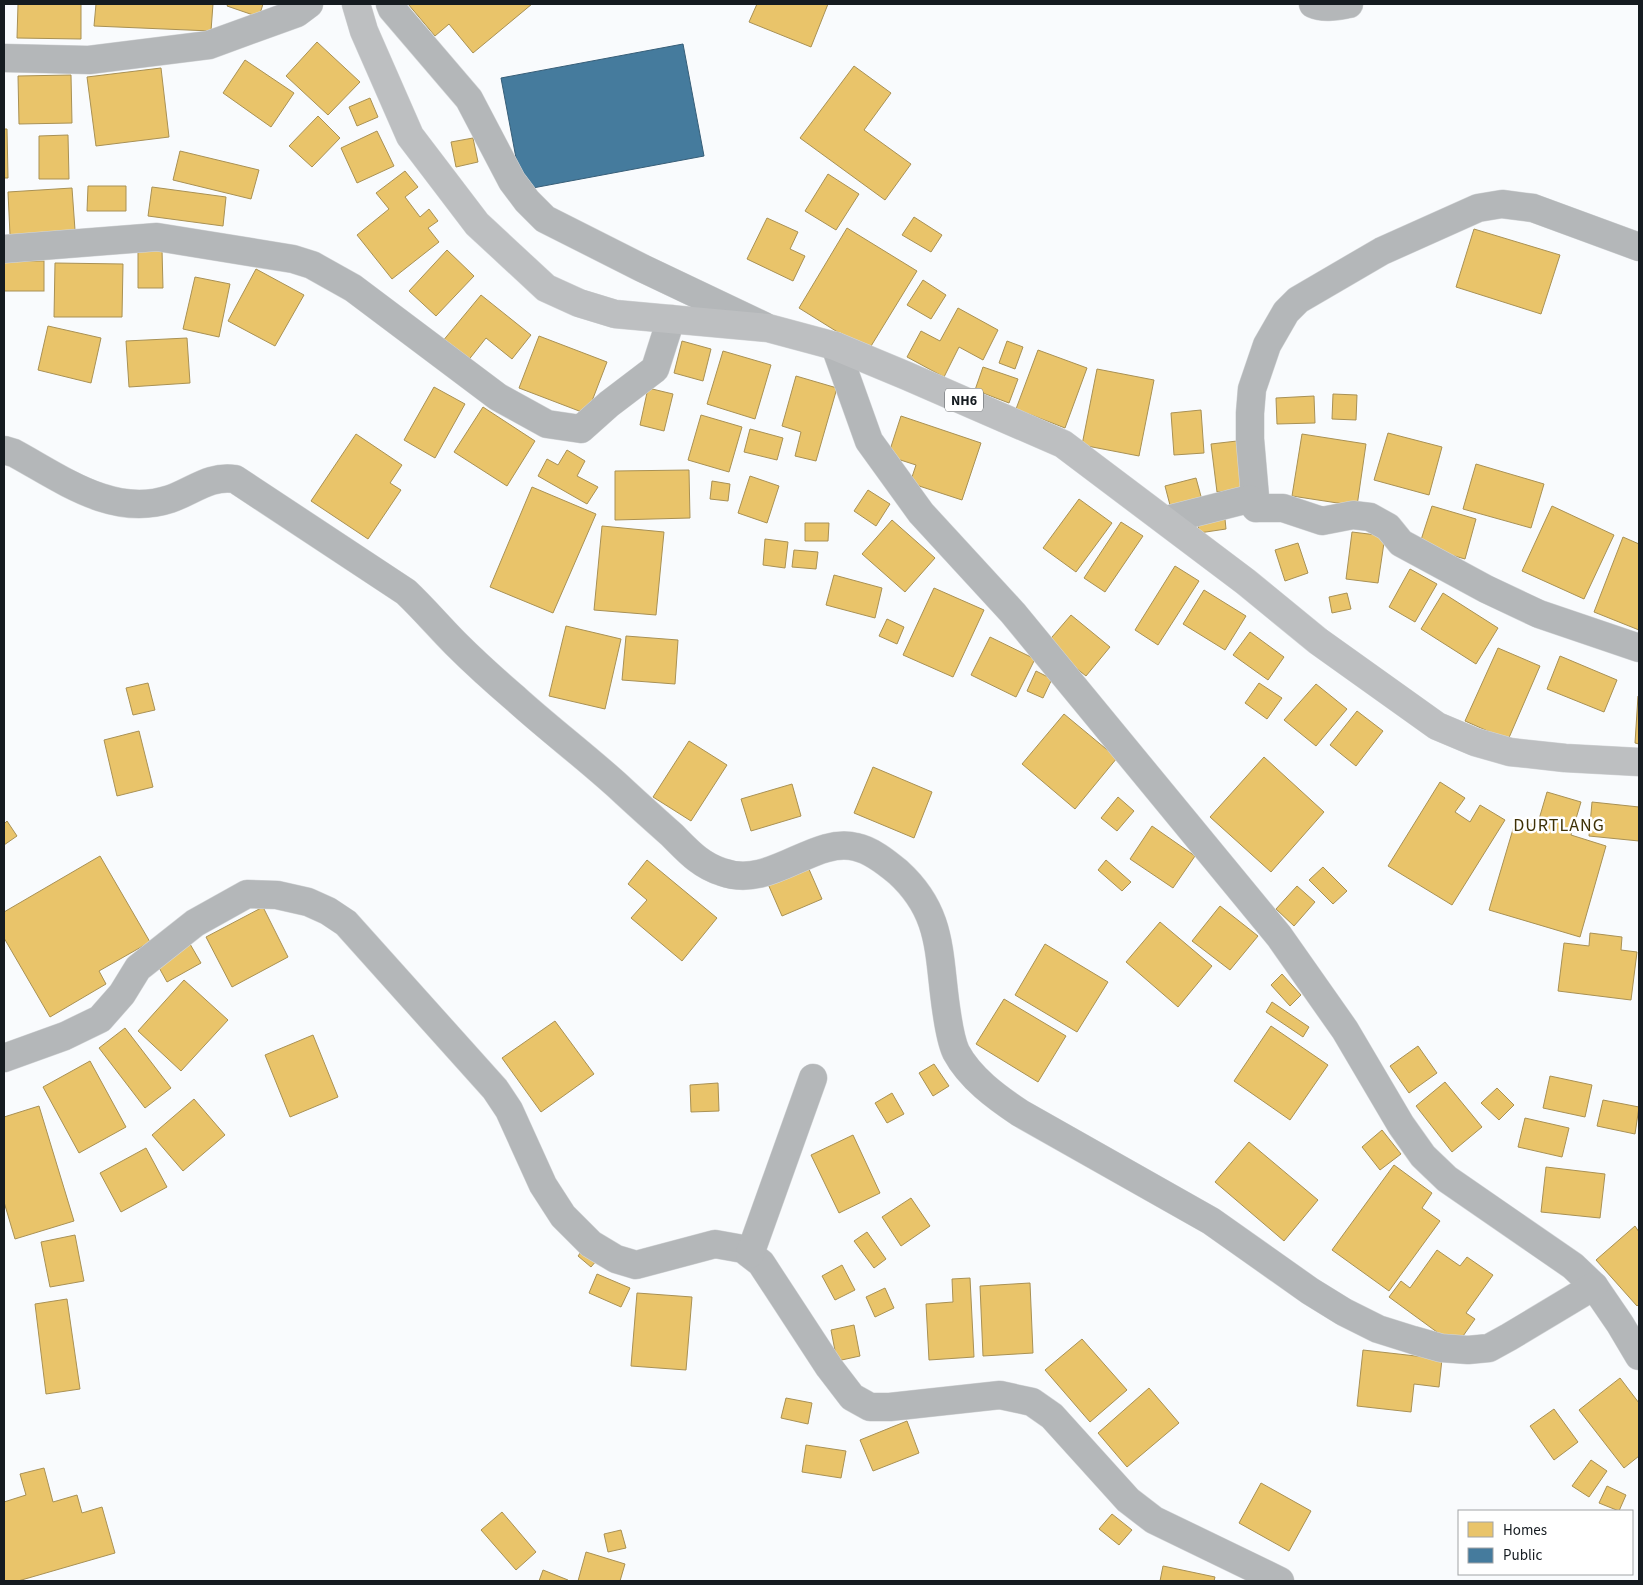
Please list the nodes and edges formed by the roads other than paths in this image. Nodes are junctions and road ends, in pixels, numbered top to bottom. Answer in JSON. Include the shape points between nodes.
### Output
{"nodes":[{"id":1,"x":309,"y":4,"type":"edge"},
{"id":2,"x":356,"y":4,"type":"edge"},
{"id":3,"x":390,"y":4,"type":"edge"},
{"id":4,"x":1313,"y":4,"type":"edge"},
{"id":5,"x":1350,"y":4,"type":"edge"},
{"id":6,"x":4,"y":58,"type":"edge"},
{"id":7,"x":1639,"y":247,"type":"edge"},
{"id":8,"x":4,"y":249,"type":"edge"},
{"id":9,"x":671,"y":319,"type":"junction"},
{"id":10,"x":768,"y":328,"type":"junction"},
{"id":11,"x":835,"y":346,"type":"junction"},
{"id":12,"x":4,"y":450,"type":"edge"},
{"id":13,"x":1256,"y":508,"type":"junction"},
{"id":14,"x":1166,"y":520,"type":"junction"},
{"id":15,"x":1639,"y":648,"type":"edge"},
{"id":16,"x":1639,"y":762,"type":"edge"},
{"id":17,"x":4,"y":1058,"type":"edge"},
{"id":18,"x":813,"y":1078,"type":"dead end"},
{"id":19,"x":750,"y":1254,"type":"junction"},
{"id":20,"x":1601,"y":1296,"type":"junction"},
{"id":21,"x":1639,"y":1334,"type":"edge"},
{"id":22,"x":1639,"y":1356,"type":"edge"},
{"id":23,"x":1280,"y":1581,"type":"edge"}],
"edges":[{"from":1,"to":6,"type":"street","via":[[297,13],[210,45],[88,60]]},
{"from":2,"to":9,"type":"highway","number":"NH6","via":[[364,31],[410,136],[477,224],[546,288],[615,314]]},
{"from":3,"to":10,"type":"street","via":[[469,99],[512,181],[545,219]]},
{"from":4,"to":5,"type":"street","via":[[1320,7]]},
{"from":7,"to":13,"type":"street","via":[[1533,208],[1502,204],[1478,208],[1382,251],[1298,300],[1286,312],[1267,345],[1252,389],[1250,439]]},
{"from":8,"to":9,"type":"street","via":[[158,237],[293,259],[312,265],[353,288],[498,397],[547,424],[581,429],[655,369]]},
{"from":9,"to":10,"type":"highway","number":"NH6"},
{"from":10,"to":11,"type":"highway","number":"NH6"},
{"from":11,"to":14,"type":"highway","number":"NH6","via":[[1063,444]]},
{"from":11,"to":20,"type":"street","via":[[870,441],[921,513],[1014,613],[1279,936],[1345,1030],[1423,1156],[1447,1179],[1574,1266]]},
{"from":12,"to":20,"type":"street","via":[[86,493],[119,503],[147,504],[170,499],[223,477],[235,479],[406,592],[455,644],[610,778],[703,865],[742,877],[756,876],[843,845],[857,847],[878,857],[915,889],[934,926],[955,1050],[983,1085],[1020,1114],[1211,1222],[1344,1312],[1378,1329],[1413,1340],[1441,1348],[1468,1350],[1489,1348]]},
{"from":13,"to":14,"type":"street","via":[[1249,499]]},
{"from":13,"to":15,"type":"street","via":[[1283,508],[1322,521],[1370,517],[1388,527],[1401,543],[1486,589],[1539,614]]},
{"from":14,"to":16,"type":"highway","number":"NH6","via":[[1318,640],[1437,726],[1510,752]]},
{"from":17,"to":19,"type":"street","via":[[65,1036],[100,1019],[122,994],[138,968],[195,924],[247,894],[277,895],[308,902],[346,923],[495,1089],[509,1110],[543,1185],[563,1216],[591,1244],[616,1259],[636,1265],[715,1244],[743,1249]]},
{"from":18,"to":19,"type":"street"},
{"from":19,"to":23,"type":"street","via":[[761,1263],[852,1397],[870,1407],[1000,1395],[1032,1402],[1052,1416],[1128,1500],[1154,1520]]},
{"from":20,"to":21,"type":"street"},
{"from":20,"to":22,"type":"street"}]}
